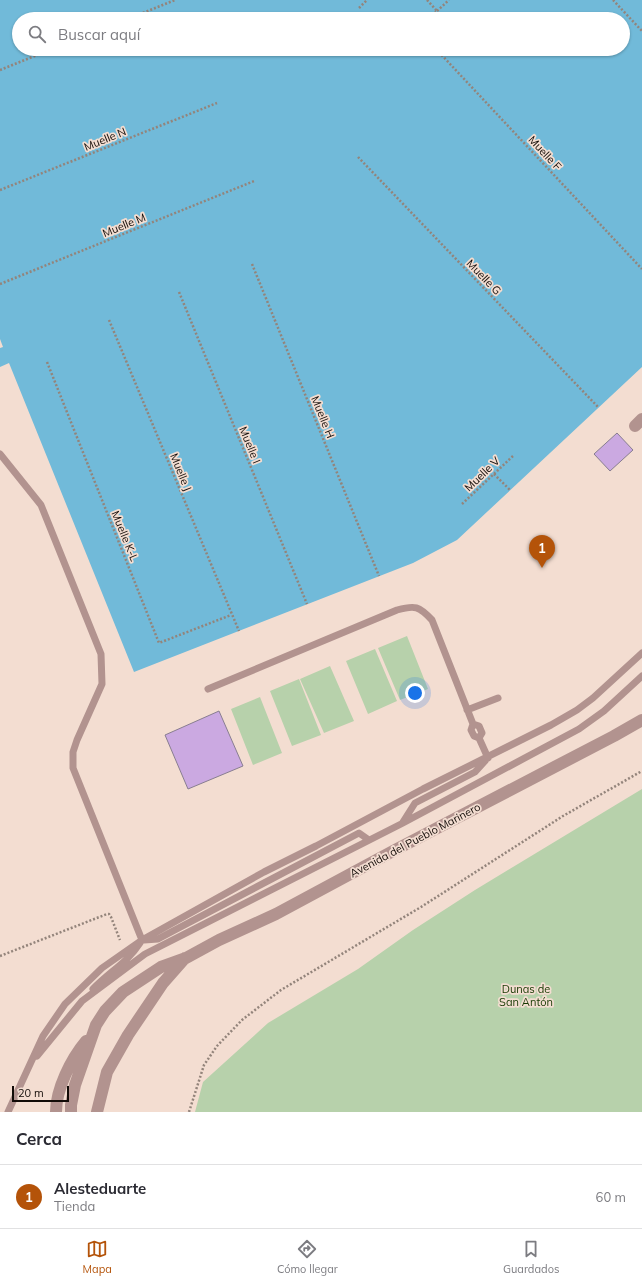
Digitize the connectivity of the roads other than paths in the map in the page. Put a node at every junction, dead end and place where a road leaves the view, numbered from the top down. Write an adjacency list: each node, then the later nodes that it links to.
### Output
1 (0, 454): 13 (lane)
2 (642, 653): 8 (lane)
3 (642, 676): 9 (lane)
4 (208, 689): 6 (lane)
5 (498, 698): 6 (lane)
6 (467, 710): 8 (lane)
7 (642, 720): 14 (street, Avenida del Pueblo Marinero)
8 (488, 758): 9 (lane); 13 (lane)
9 (403, 823): 10 (lane)
10 (369, 840): 11 (lane); 12 (lane)
11 (173, 931): 12 (lane); 13 (lane)
12 (186, 932): 15 (lane)
13 (142, 940): 15 (lane); 17 (lane)
14 (186, 958): 16 (street, Avenida del Pueblo Marinero); 21 (street, Avenida del Pueblo Marinero)
15 (82, 1001): 17 (lane)
16 (92, 1034): 19 (street, Avenida del Pueblo Marinero); 20 (street, Avenida del Pueblo Marinero)
17 (29, 1065): 18 (lane)
18 (8, 1112)
19 (56, 1112)
20 (71, 1112)
21 (97, 1112)

